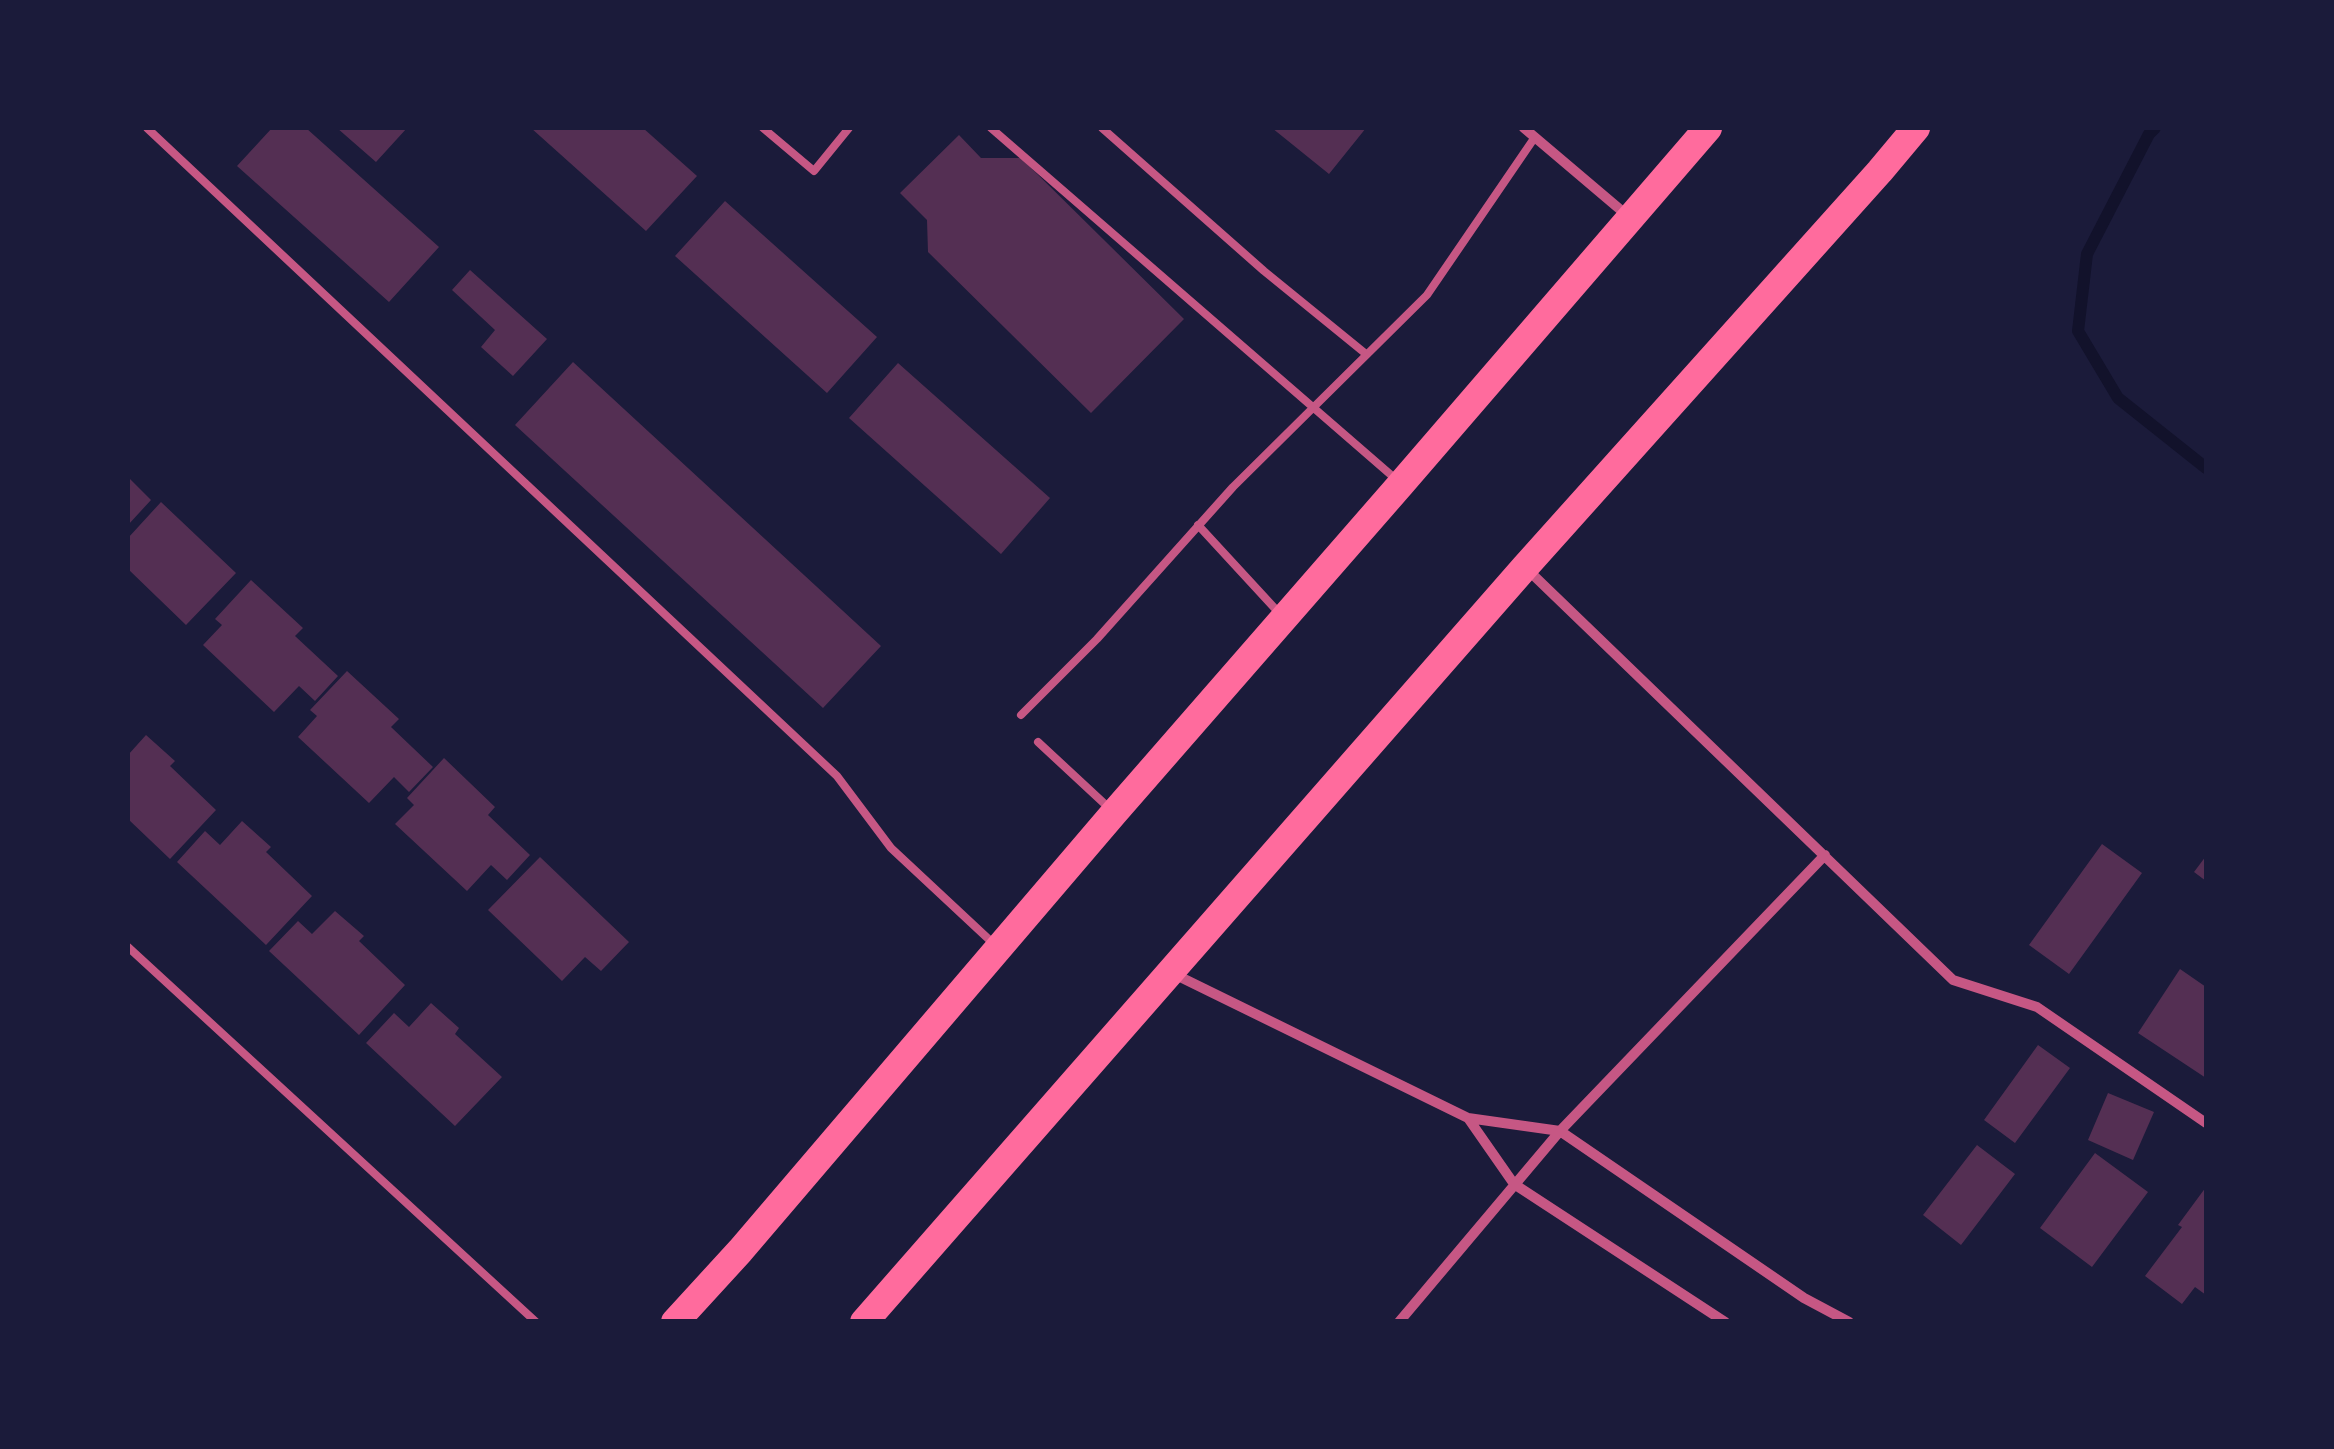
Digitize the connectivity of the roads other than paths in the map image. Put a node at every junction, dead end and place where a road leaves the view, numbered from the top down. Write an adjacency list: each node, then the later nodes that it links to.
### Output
1 (147, 128): 22 (lane)
2 (764, 128): 3 (lane)
3 (849, 128)
4 (991, 128): 12 (lane)
5 (1102, 128): 11 (lane)
6 (1524, 128): 9 (street)
7 (1916, 128): 15 (highway)
8 (1698, 134): 10 (highway)
9 (1535, 138): 10 (street); 11 (lane)
10 (1630, 218): 13 (highway)
11 (1366, 354): 12 (lane)
12 (1312, 407): 13 (lane); 14 (lane)
13 (1401, 484): 16 (highway)
14 (1198, 526): 16 (lane); 17 (lane)
15 (1524, 567): 20 (street); 23 (highway)
16 (1283, 617): 19 (highway)
17 (1021, 715)
18 (1038, 742): 19 (lane)
19 (1114, 813): 22 (highway)
20 (1825, 855): 25 (street); 26 (street)
21 (128, 947): 28 (lane)
22 (999, 948): 29 (highway)
23 (1169, 971): 24 (street); 30 (highway)
24 (1468, 1118): 26 (street); 27 (street)
25 (2206, 1123)
26 (1560, 1131): 27 (street); 33 (street)
27 (1514, 1184): 31 (street); 32 (street)
28 (536, 1322)
29 (675, 1322)
30 (864, 1322)
31 (1399, 1322)
32 (1724, 1322)
33 (1849, 1322)

